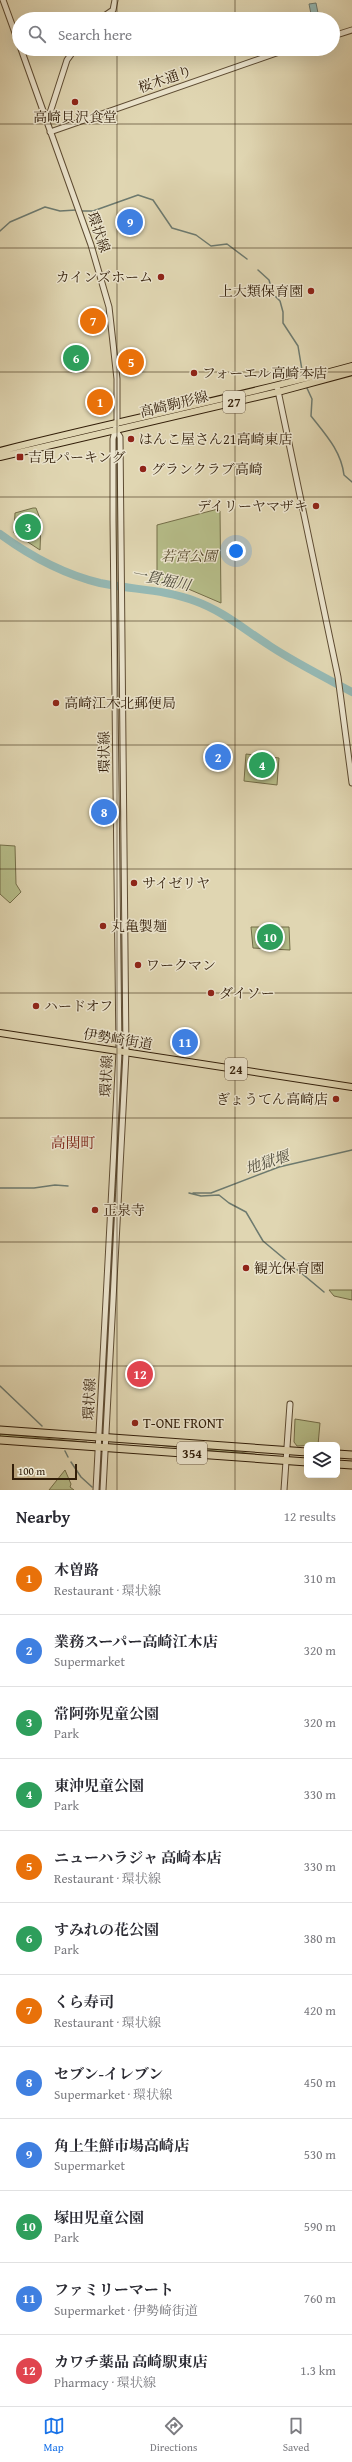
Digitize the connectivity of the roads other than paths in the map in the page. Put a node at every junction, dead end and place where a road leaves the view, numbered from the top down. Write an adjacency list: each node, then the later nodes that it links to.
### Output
1 (3, 0): 4 (street)
2 (115, 0): 3 (street)
3 (110, 12)
4 (12, 25)
5 (352, 30): 6 (street)
6 (340, 34)
7 (23, 56): 10 (street, 環状線)
8 (70, 56): 10 (street)
9 (268, 56): 11 (street, 桜木通り)
10 (47, 122): 11 (street, 環状線)
11 (50, 132): 15 (street, 環状線)
12 (352, 366): 14 (main road, 高崎駒形線 / 27)
13 (352, 372): 14 (main road, 高崎駒形線 / 27)
14 (277, 389): 15 (main road, 高崎駒形線 / 27); 16 (main road, 高崎駒形線 / 27); 20 (street)
15 (117, 422): 16 (street, 環状線); 17 (main road, 高崎駒形線 / 27)
16 (116, 430): 18 (main road, 高崎駒形線 / 27); 19 (street, 環状線)
17 (0, 451)
18 (0, 457)
19 (117, 590): 22 (street, 環状線); 23 (street, 環状線)
20 (352, 783)
21 (0, 1033): 22 (main road, 伊勢崎街道 / 24)
22 (119, 1052): 23 (main road, 伊勢崎街道 / 24); 27 (street, 環状線)
23 (126, 1053): 24 (main road, 伊勢崎街道 / 24); 27 (street, 環状線)
24 (352, 1087)
25 (290, 1404): 30 (street)
26 (0, 1430): 27 (highway, 354)
27 (102, 1437): 29 (street, 環状線); 30 (highway, 354)
28 (0, 1440): 29 (highway, 354)
29 (101, 1447): 34 (highway, 354); 38 (street, 環状線); 39 (street, 環状線)
30 (287, 1451): 31 (highway, 354); 34 (street)
31 (304, 1452)
32 (340, 1454): 33 (highway)
33 (352, 1455)
34 (287, 1461): 35 (highway, 354); 40 (street)
35 (304, 1462)
36 (340, 1464): 37 (highway)
37 (352, 1465)
38 (96, 1490)
39 (103, 1490)
40 (284, 1490)

